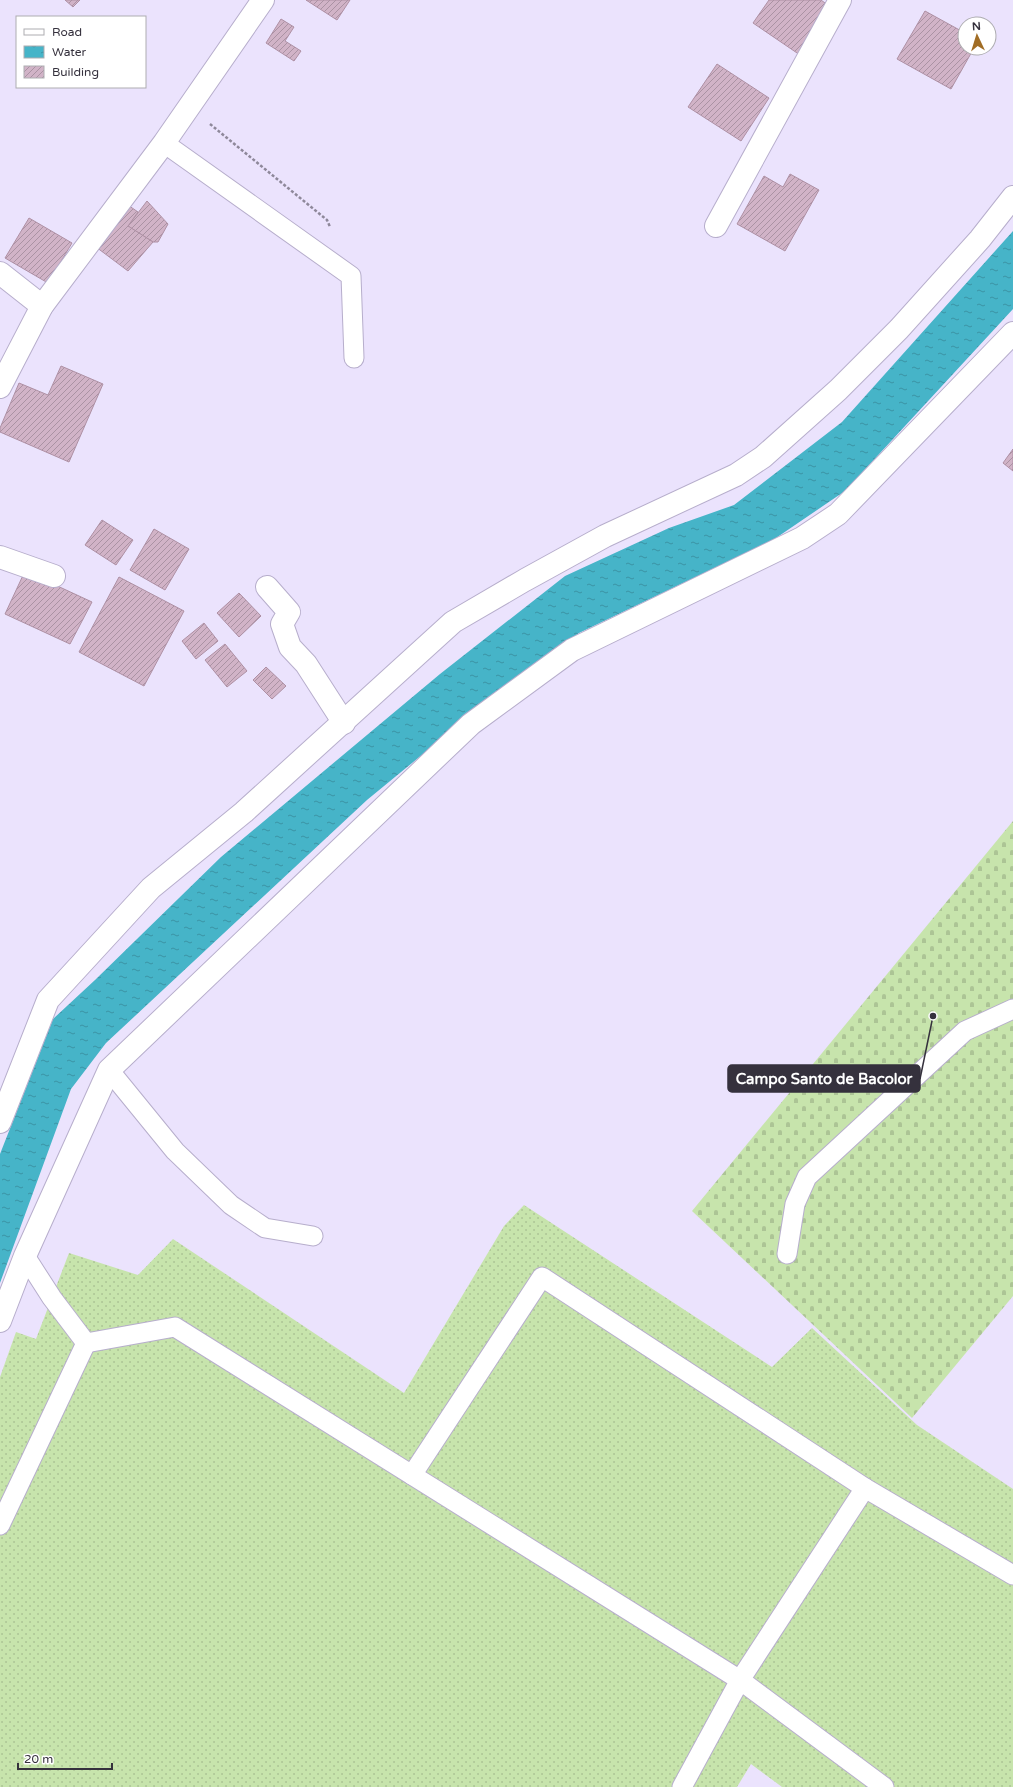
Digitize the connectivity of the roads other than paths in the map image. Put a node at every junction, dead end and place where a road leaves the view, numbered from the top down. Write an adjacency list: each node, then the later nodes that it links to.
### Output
1 (263, 0): 3 (street)
2 (840, 0): 5 (street)
3 (164, 143): 7 (street); 9 (lane)
4 (1013, 197): 14 (street)
5 (716, 226)
6 (0, 273): 7 (street)
7 (42, 306): 10 (street)
8 (1013, 333): 16 (street)
9 (354, 358)
10 (0, 387)
11 (0, 557): 12 (street)
12 (54, 576)
13 (267, 587): 14 (street)
14 (344, 723): 17 (street)
15 (1013, 1009): 19 (lane)
16 (109, 1070): 18 (lane); 20 (street)
17 (0, 1122)
18 (313, 1236)
19 (787, 1254)
20 (25, 1256): 21 (street); 22 (lane)
21 (0, 1321)
22 (86, 1343): 23 (lane); 25 (lane)
23 (412, 1474): 24 (lane); 27 (lane)
24 (865, 1488): 26 (lane); 27 (lane)
25 (0, 1525)
26 (1013, 1575)
27 (740, 1680): 28 (lane); 29 (lane)
28 (682, 1787)
29 (884, 1787)

